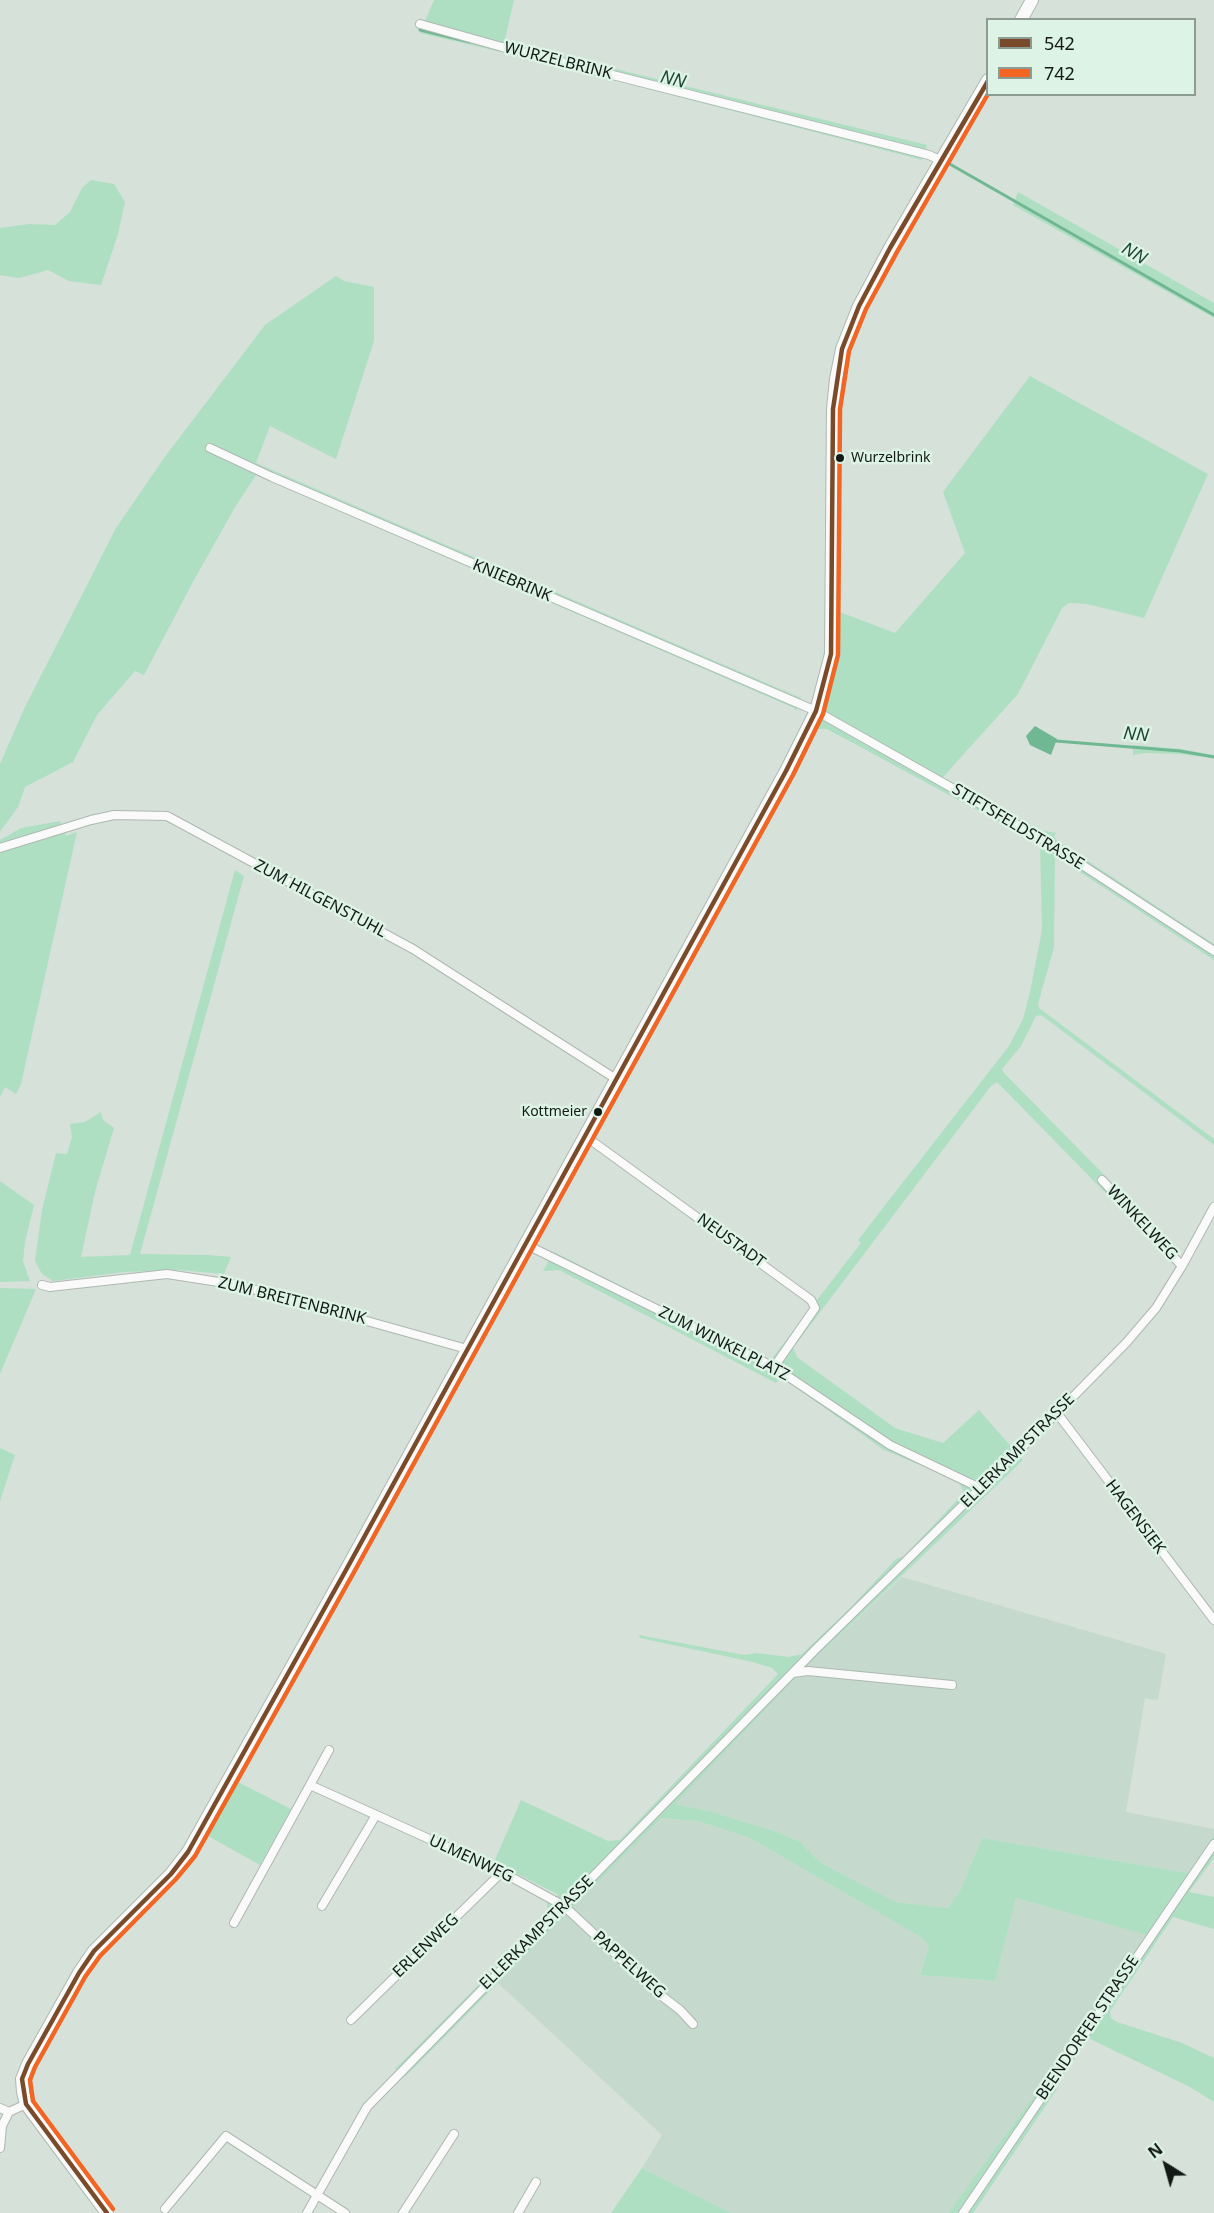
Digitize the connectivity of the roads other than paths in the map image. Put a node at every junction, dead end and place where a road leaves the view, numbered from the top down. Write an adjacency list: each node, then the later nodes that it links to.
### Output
1 (1032, 0): 2 (main road)
2 (1022, 18)
3 (420, 24): 5 (street, WURZELBRINK)
4 (986, 82): 5 (main road)
5 (940, 160): 7 (main road)
6 (210, 448): 7 (street, KNIEBRINK)
7 (816, 711): 9 (street, STIFTSFELDSTRASSE); 10 (main road)
8 (0, 848): 10 (street, ZUM HILGENSTUHL)
9 (1214, 951)
10 (616, 1078): 11 (main road)
11 (585, 1136): 14 (main road); 18 (street, NEUSTADT)
12 (1102, 1180): 15 (street, WINKELWEG)
13 (1214, 1207): 15 (street, ELLERKAMPSTRASSE)
14 (525, 1244): 17 (main road); 18 (street, ZUM WINKELPLATZ)
15 (1182, 1266): 19 (street, ELLERKAMPSTRASSE)
16 (42, 1285): 17 (street, ZUM BREITENBRINK)
17 (467, 1348): 34 (main road)
18 (774, 1367): 20 (street, ZUM WINKELPLATZ)
19 (1057, 1413): 20 (street, ELLERKAMPSTRASSE); 21 (street, HAGENSIEK)
20 (980, 1488): 22 (street, ELLERKAMPSTRASSE)
21 (1214, 1620)
22 (793, 1673): 23 (street); 30 (street, ELLERKAMPSTRASSE)
23 (952, 1685)
24 (329, 1749): 25 (street)
25 (310, 1785): 26 (street, ULMENWEG); 31 (street)
26 (376, 1815): 28 (street, ULMENWEG); 29 (street)
27 (1214, 1844): 46 (street, BEENDORFER STRASSE)
28 (502, 1872): 30 (street, ULMENWEG); 32 (street, ERLENWEG)
29 (322, 1906)
30 (564, 1906): 33 (street, PAPPELWEG); 39 (street, ELLERKAMPSTRASSE)
31 (234, 1923)
32 (351, 2020)
33 (693, 2024)
34 (26, 2104): 35 (street); 41 (main road)
35 (4, 2110): 37 (street)
36 (454, 2134): 44 (street)
37 (0, 2148)
38 (536, 2182): 45 (street)
39 (317, 2194): 40 (street); 42 (street, ELLERKAMPSTRASSE); 43 (street)
40 (165, 2209)
41 (107, 2213)
42 (307, 2213)
43 (345, 2213)
44 (403, 2213)
45 (518, 2213)
46 (963, 2213)

